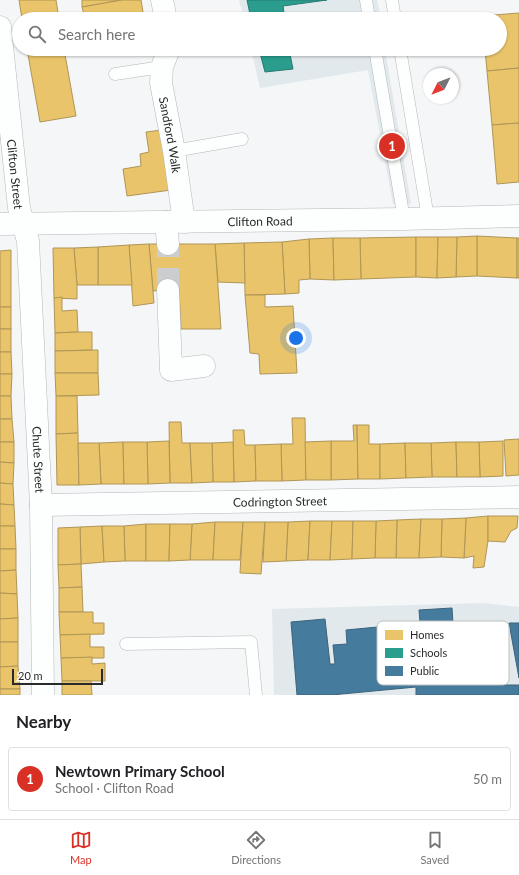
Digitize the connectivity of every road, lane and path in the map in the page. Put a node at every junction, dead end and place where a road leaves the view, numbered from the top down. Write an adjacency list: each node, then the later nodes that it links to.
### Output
1 (366, 0): 3 (lane)
2 (392, 0): 4 (lane)
3 (368, 12)
4 (395, 12)
5 (0, 27): 17 (street, Clifton Street)
6 (375, 56): 14 (lane)
7 (401, 56): 13 (lane)
8 (165, 58): 9 (lane); 11 (street, Sandford Walk)
9 (115, 74)
10 (242, 139): 11 (lane)
11 (174, 151): 15 (street, Sandford Walk)
12 (519, 216): 13 (street, Clifton Road)
13 (428, 218): 14 (street, Clifton Road)
14 (404, 219): 15 (street, Clifton Road)
15 (175, 222): 17 (street, Clifton Road); 18 (street, Sandford Walk)
16 (0, 224): 17 (street, Clifton Road)
17 (24, 225): 22 (street, Chute Street)
18 (168, 244)
19 (168, 290): 20 (street)
20 (204, 366)
21 (519, 498): 22 (street, Codrington Street)
22 (41, 505): 24 (street, Chute Street)
23 (126, 644): 25 (lane)
24 (43, 695)
25 (256, 695)

